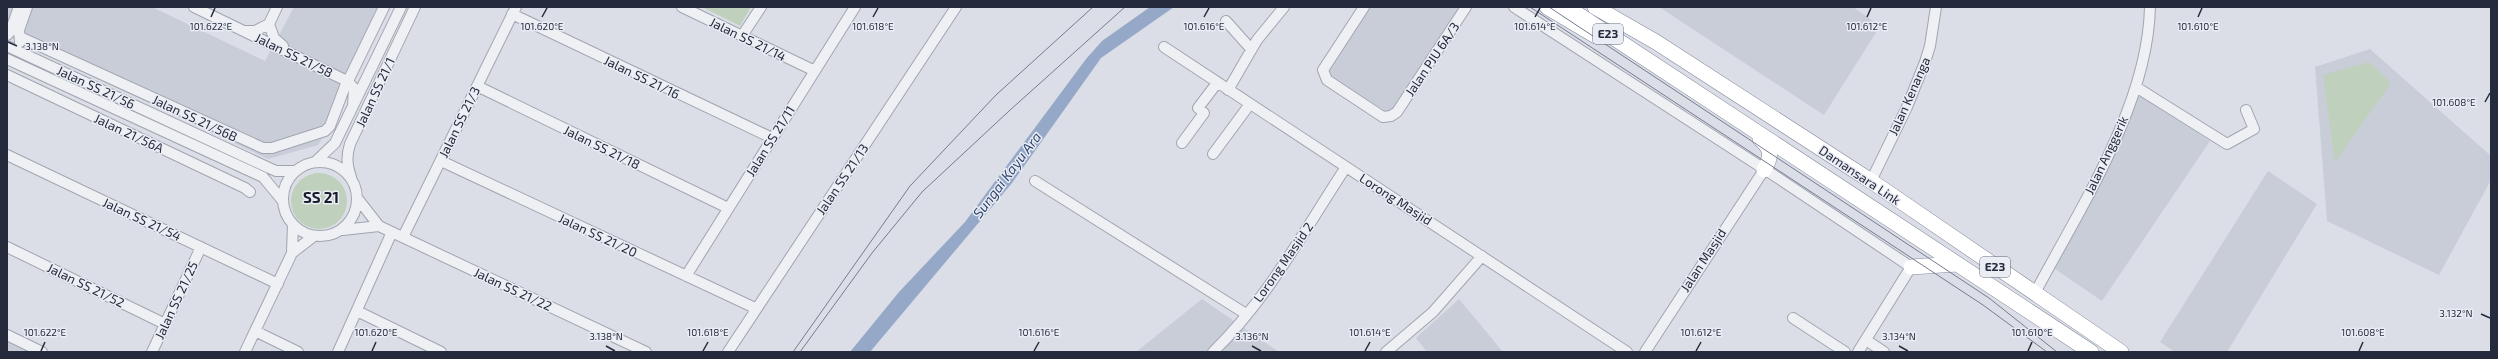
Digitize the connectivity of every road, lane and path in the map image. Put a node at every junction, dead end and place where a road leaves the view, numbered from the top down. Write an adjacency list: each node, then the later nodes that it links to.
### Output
1 (18, 7): 26 (street)
2 (27, 7): 28 (street)
3 (194, 7): 25 (street, Jalan SS 21/58)
4 (278, 7): 24 (street)
5 (384, 7): 39 (street, Jalan SS 21/56B)
6 (401, 7): 36 (street, Jalan SS 21/1)
7 (415, 7): 57 (street, Jalan SS 21/1)
8 (682, 7): 27 (street, Jalan SS 21/14)
9 (760, 7): 27 (street)
10 (855, 7): 37 (street, Jalan SS 21/11)
11 (956, 7): 79 (street, Jalan SS 21/13)
12 (1284, 7): 32 (street)
13 (1364, 7): 14 (street, Jalan PJU 6A/3)
14 (1466, 7)
15 (1514, 7): 55 (street)
16 (1547, 7): 34 (highway)
17 (1595, 7): 29 (highway, Damansara Link / E23)
18 (1606, 7): 29 (highway)
19 (1936, 7): 59 (street, Jalan Kenanga)
20 (2150, 7): 42 (street, Jalan Anggerik)
21 (514, 10): 41 (street, Jalan SS 21/3); 48 (street, Jalan SS 21/16)
22 (1571, 10): 34 (highway, Damansara Link / E23)
23 (1226, 21): 32 (street)
24 (269, 24): 25 (street); 39 (street, Jalan SS 21/58)
25 (244, 31): 39 (street, Jalan SS 21/58)
26 (7, 35)
27 (742, 36): 37 (street, Jalan SS 21/14)
28 (20, 37): 33 (street); 39 (street, Jalan SS 21/56B)
29 (1656, 42): 59 (highway, Damansara Link / E23)
30 (7, 46): 33 (street, Jalan SS 21/56)
31 (1164, 47): 40 (street, Lorong Masjid)
32 (1251, 49): 43 (street)
33 (24, 54): 56 (street, Jalan SS 21/56)
34 (1640, 56): 47 (highway, Damansara Link / E23)
35 (7, 59): 62 (street, Jalan SS 21/56)
36 (375, 60): 39 (street, Jalan SS 21/58); 45 (street, Jalan SS 21/1)
37 (814, 71): 48 (street, Jalan SS 21/11)
38 (7, 75): 60 (street, Jalan 21/56A)
39 (348, 80): 45 (street, Jalan SS 21/58)
40 (1217, 83): 43 (street, Lorong Masjid); 49 (street)
41 (477, 86): 52 (street, Jalan SS 21/3); 63 (street, Jalan SS 21/18)
42 (2136, 87): 46 (street); 78 (street, Jalan Anggerik)
43 (1228, 90): 44 (street, Lorong Masjid)
44 (1250, 104): 50 (street); 54 (street, Lorong Masjid)
45 (354, 106): 53 (street, Jalan SS 21/1)
46 (2246, 110)
47 (1740, 122): 55 (highway); 74 (highway, Damansara Link / E23)
48 (772, 138): 63 (street, Jalan SS 21/11)
49 (1182, 143)
50 (1213, 154)
51 (7, 155): 71 (street, Jalan SS 21/54)
52 (441, 161): 69 (street, Jalan SS 21/3); 76 (street, Jalan SS 21/20)
53 (315, 162): 56 (street); 57 (street)
54 (1346, 167): 73 (street, Lorong Masjid); 81 (street, Lorong Masjid 2)
55 (1764, 170): 75 (street); 98 (street, Jalan Masjid)
56 (296, 171): 62 (street)
57 (352, 179): 61 (street)
58 (1035, 181): 81 (street)
59 (1870, 181): 78 (highway, Damansara Link / E23)
60 (250, 192)
61 (358, 199): 65 (street, Jalan SS 21/22); 66 (street)
62 (282, 200): 64 (street)
63 (728, 208): 76 (street, Jalan SS 21/11)
64 (293, 225): 68 (street); 72 (street)
65 (379, 226): 66 (street); 67 (street, Jalan SS 21/22)
66 (342, 230): 68 (street)
67 (392, 232): 69 (street, Jalan SS 21/22); 80 (street)
68 (314, 236): 72 (street)
69 (403, 238): 93 (street, Jalan SS 21/22)
70 (7, 247): 83 (street, Jalan SS 21/52)
71 (201, 247): 77 (street, Jalan SS 21/54); 83 (street, Jalan SS 21/25)
72 (292, 253): 77 (street)
73 (1482, 256): 96 (street); 97 (street, Lorong Masjid)
74 (1957, 264): 75 (highway); 102 (highway, Damansara Link / E23)
75 (1911, 268): 86 (street)
76 (686, 276): 79 (street, Jalan SS 21/20)
77 (278, 284): 84 (street)
78 (2035, 293): 103 (highway, Damansara Link / E23)
79 (755, 308): 94 (street, Jalan SS 21/13)
80 (357, 311): 91 (street); 92 (street)
81 (1246, 314): 95 (street, Lorong Masjid 2)
82 (1792, 318): 99 (street)
83 (165, 324): 88 (street, Jalan SS 21/25)
84 (255, 331): 89 (street); 90 (street)
85 (7, 335): 87 (street)
86 (1866, 340): 100 (street); 101 (street)
87 (42, 352)
88 (152, 352)
89 (245, 352)
90 (298, 352)
91 (338, 352)
92 (441, 352)
93 (646, 352)
94 (728, 352)
95 (1213, 352)
96 (1386, 352)
97 (1627, 352)
98 (1645, 352)
99 (1845, 352)
100 (1858, 352)
101 (1884, 352)
102 (2091, 352)
103 (2120, 352)

